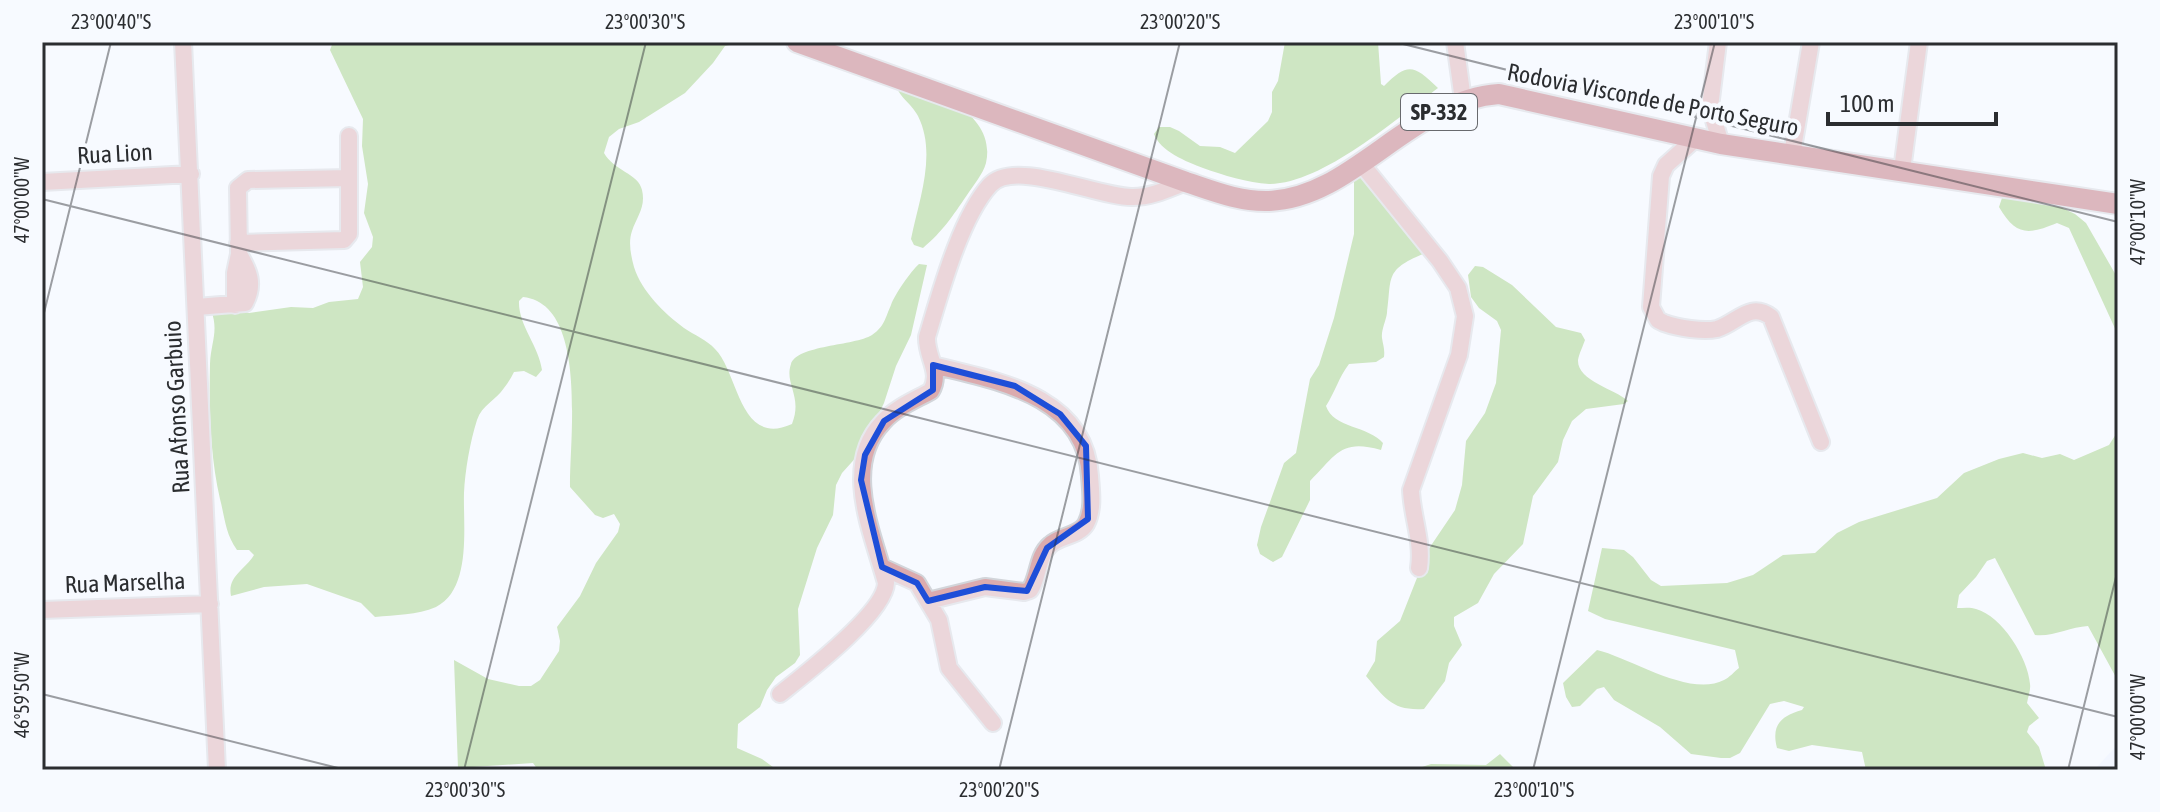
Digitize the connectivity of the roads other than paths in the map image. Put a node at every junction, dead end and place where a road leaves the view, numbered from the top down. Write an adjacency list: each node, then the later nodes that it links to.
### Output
1 (183, 42): 14 (street, Rua Afonso Garbuio)
2 (797, 42): 17 (main road, Rodovia Visconde de Porto Seguro / SP-332)
3 (1455, 42): 7 (street)
4 (1718, 42): 10 (street)
5 (1811, 42): 11 (street)
6 (1919, 42): 13 (street)
7 (1463, 100): 9 (main road, Rodovia Visconde de Porto Seguro / SP-332); 12 (main road, Rodovia Visconde de Porto Seguro / SP-332)
8 (349, 136): 15 (street)
9 (1695, 139): 10 (main road, Rodovia Visconde de Porto Seguro / SP-332); 22 (street)
10 (1721, 144): 11 (main road, Rodovia Visconde de Porto Seguro / SP-332)
11 (1792, 154): 13 (main road, Rodovia Visconde de Porto Seguro / SP-332)
12 (1360, 162): 17 (main road, Rodovia Visconde de Porto Seguro / SP-332); 24 (street)
13 (1902, 170): 18 (main road, Rodovia Visconde de Porto Seguro / SP-332)
14 (191, 174): 16 (street, Rua Lion); 20 (street, Rua Afonso Garbuio)
15 (349, 178): 19 (street); 19 (street)
16 (42, 182)
17 (1186, 182): 21 (street)
18 (2118, 204)
19 (239, 248): 20 (street)
20 (197, 307): 26 (street, Rua Afonso Garbuio)
21 (933, 365): 23 (street); 25 (street)
22 (1821, 442)
23 (882, 567): 25 (street); 28 (street)
24 (1419, 568)
25 (928, 601): 29 (street)
26 (210, 604): 27 (street, Rua Marselha); 30 (street, Rua Afonso Garbuio)
27 (42, 610)
28 (780, 694)
29 (993, 723)
30 (217, 770)

